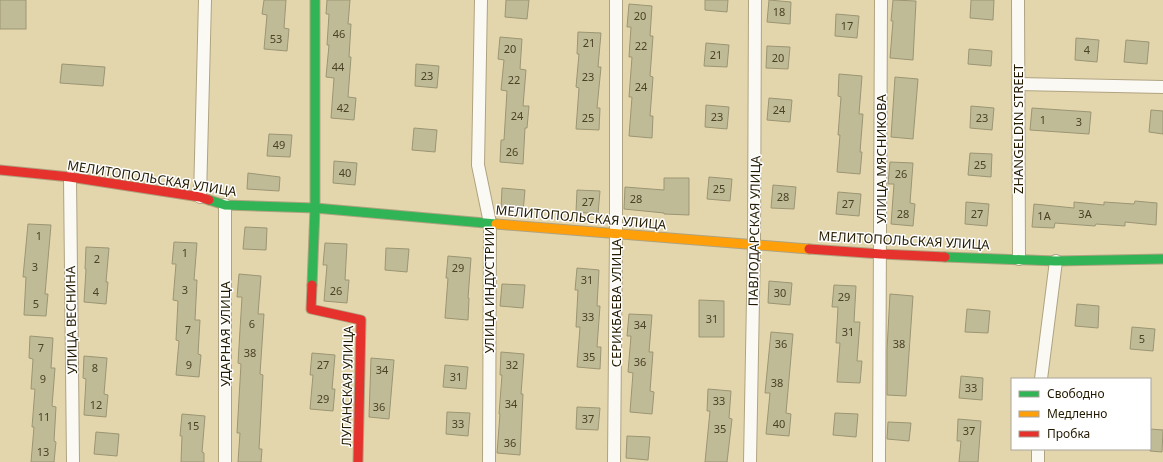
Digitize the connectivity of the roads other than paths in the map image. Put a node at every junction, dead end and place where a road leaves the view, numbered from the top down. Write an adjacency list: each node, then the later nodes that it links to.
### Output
1 (205, 0): 12 (street)
2 (315, 0): 14 (street)
3 (481, 0): 15 (street, УЛИЦА ИНДУСТРИИ)
4 (616, 0): 16 (street, СЕРИКБАЕВА УЛИЦА)
5 (755, 0): 17 (street, ПАВЛОДАРСКАЯ УЛИЦА)
6 (881, 0): 18 (street, УЛИЦА МЯСНИКОВА)
7 (1018, 0): 8 (street, ZHANGELDIN STREET)
8 (1018, 84): 9 (street); 19 (street, ZHANGELDIN STREET)
9 (1163, 87)
10 (0, 170): 11 (street, МЕЛИТОПОЛЬСКАЯ УЛИЦА)
11 (70, 177): 12 (street, МЕЛИТОПОЛЬСКАЯ УЛИЦА); 24 (street, УЛИЦА ВЕСНИНА)
12 (200, 197): 13 (street, МЕЛИТОПОЛЬСКАЯ УЛИЦА)
13 (225, 205): 14 (street, МЕЛИТОПОЛЬСКАЯ УЛИЦА); 25 (street, УДАРНАЯ УЛИЦА)
14 (315, 208): 15 (street, МЕЛИТОПОЛЬСКАЯ УЛИЦА); 26 (street, ЛУГАНСКАЯ УЛИЦА)
15 (490, 223): 16 (street, МЕЛИТОПОЛЬСКАЯ УЛИЦА); 27 (street, УЛИЦА ИНДУСТРИИ)
16 (616, 234): 17 (street, МЕЛИТОПОЛЬСКАЯ УЛИЦА); 28 (street, СЕРИКБАЕВА УЛИЦА)
17 (754, 244): 18 (street, МЕЛИТОПОЛЬСКАЯ УЛИЦА); 29 (street, ПАВЛОДАРСКАЯ УЛИЦА)
18 (881, 254): 19 (street, МЕЛИТОПОЛЬСКАЯ УЛИЦА); 30 (street, УЛИЦА МЯСНИКОВА)
19 (1019, 259): 21 (street, МЕЛИТОПОЛЬСКАЯ УЛИЦА)
20 (1163, 259): 21 (street, МЕЛИТОПОЛЬСКАЯ УЛИЦА)
21 (1056, 261): 22 (street)
22 (1041, 378)
23 (1038, 450): 31 (street)
24 (73, 462)
25 (225, 462)
26 (358, 462)
27 (489, 462)
28 (614, 462)
29 (750, 462)
30 (879, 462)
31 (1038, 462)

